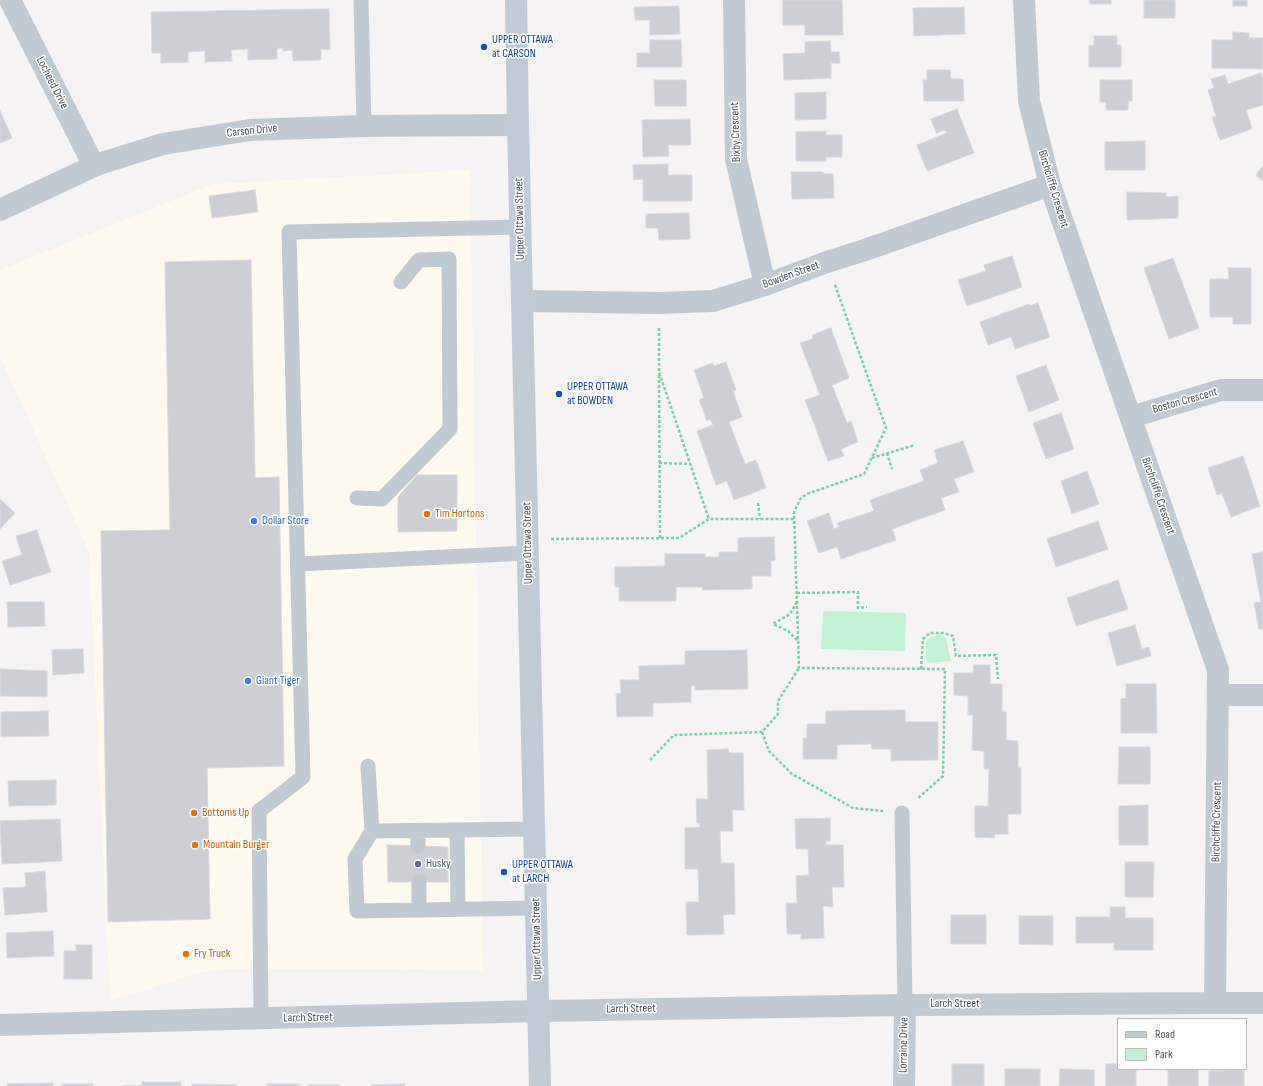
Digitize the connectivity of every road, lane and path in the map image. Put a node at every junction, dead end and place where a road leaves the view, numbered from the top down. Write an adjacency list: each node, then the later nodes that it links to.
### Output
1 (10, 0): 8 (street, Locheed Drive)
2 (361, 0): 7 (lane)
3 (516, 0): 6 (main road, Upper Ottawa Street)
4 (734, 0): 14 (street, Bixby Crescent)
5 (1024, 0): 9 (street, Birchcliffe Crescent)
6 (518, 125): 7 (street, Carson Drive); 11 (main road, Upper Ottawa Street)
7 (364, 126): 8 (street, Carson Drive)
8 (94, 166): 10 (street, Carson Drive)
9 (1050, 185): 12 (street, Bowden Street); 19 (street, Birchcliffe Crescent)
10 (0, 210)
11 (520, 227): 15 (main road, Upper Ottawa Street); 33 (lane)
12 (827, 262): 14 (street, Bowden Street); 22 (path)
13 (401, 282): 26 (lane)
14 (765, 285): 16 (street, Bowden Street)
15 (522, 301): 16 (street, Bowden Street); 32 (main road, Upper Ottawa Street)
16 (659, 303): 17 (path)
17 (659, 372): 23 (path); 24 (path)
18 (1263, 390): 19 (street, Boston Crescent)
19 (1131, 416): 41 (street, Birchcliffe Crescent)
20 (915, 445): 21 (path)
21 (887, 453): 22 (path); 25 (path)
22 (871, 458): 30 (path)
23 (660, 464): 24 (path); 31 (path)
24 (691, 464): 28 (path)
25 (892, 469)
26 (356, 498)
27 (758, 503): 29 (path)
28 (708, 519): 29 (path); 31 (path)
29 (760, 519): 30 (path)
30 (794, 519): 34 (path)
31 (660, 538): 32 (path)
32 (528, 546): 33 (lane); 47 (main road, Upper Ottawa Street)
33 (298, 564): 60 (lane)
34 (797, 593): 35 (path); 36 (path)
35 (797, 602): 37 (path); 37 (path)
36 (867, 607)
37 (798, 641): 38 (path)
38 (799, 668): 39 (path); 43 (path)
39 (920, 669): 40 (path); 46 (path)
40 (998, 679)
41 (1218, 695): 42 (street); 56 (street, Birchcliffe Crescent)
42 (1263, 695)
43 (762, 732): 44 (path); 46 (path)
44 (650, 760)
45 (368, 766): 49 (lane)
46 (902, 813): 58 (lane)
47 (534, 829): 48 (lane); 53 (main road, Upper Ottawa Street)
48 (456, 830): 50 (lane); 54 (lane)
49 (372, 831): 50 (lane); 55 (lane)
50 (418, 831): 51 (lane)
51 (418, 846)
52 (419, 882): 55 (lane)
53 (536, 908): 54 (lane); 59 (main road, Upper Ottawa Street)
54 (458, 909): 55 (lane)
55 (419, 910)
56 (1215, 1003): 57 (street, Larch Street); 58 (street, Larch Street)
57 (1263, 1004)
58 (905, 1005): 59 (street, Larch Street); 63 (street, Lorraine Drive)
59 (539, 1011): 60 (street, Larch Street); 62 (main road, Upper Ottawa Street)
60 (261, 1019): 61 (street, Larch Street)
61 (0, 1025)
62 (540, 1086)
63 (904, 1086)

